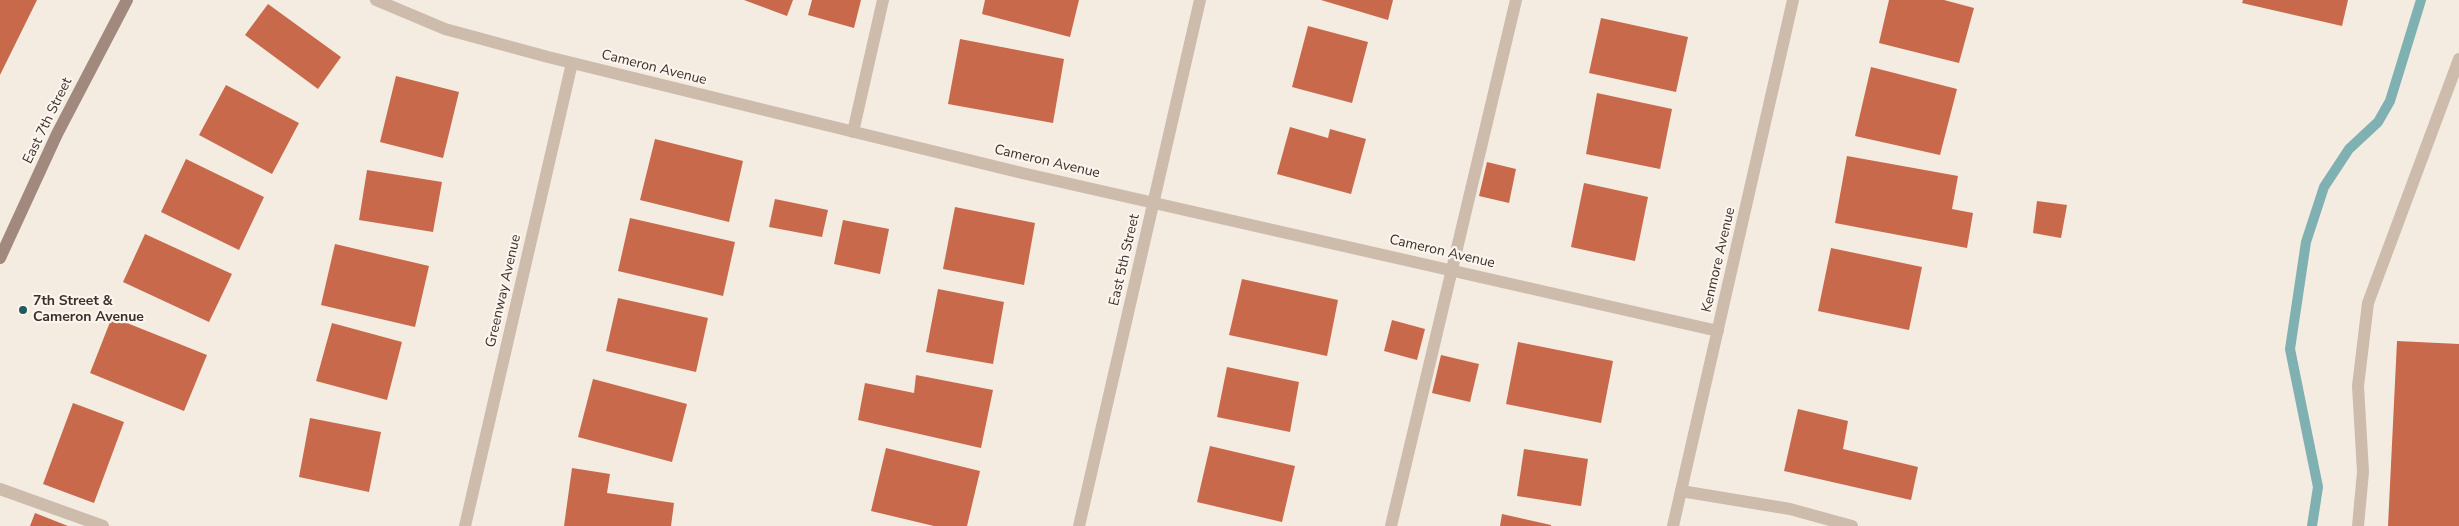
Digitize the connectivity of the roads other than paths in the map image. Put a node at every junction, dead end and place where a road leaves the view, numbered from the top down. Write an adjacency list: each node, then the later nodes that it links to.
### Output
1 (127, 0): 11 (main road, East 7th Street)
2 (376, 0): 8 (street, Cameron Avenue)
3 (883, 0): 9 (street)
4 (1200, 0): 10 (street, East 5th Street)
5 (1516, 0): 12 (street)
6 (1793, 0): 13 (street, Kenmore Avenue)
7 (2459, 59): 22 (street)
8 (572, 63): 9 (street, Cameron Avenue); 17 (street, Greenway Avenue)
9 (853, 132): 10 (street, Cameron Avenue)
10 (1153, 201): 12 (street, Cameron Avenue); 18 (street, East 5th Street)
11 (0, 258)
12 (1451, 270): 13 (street, Cameron Avenue); 19 (street)
13 (1718, 331): 15 (street, Kenmore Avenue)
14 (0, 489): 16 (street)
15 (1681, 491): 20 (street, Kenmore Avenue); 21 (street)
16 (103, 526)
17 (465, 526)
18 (1079, 526)
19 (1391, 526)
20 (1673, 526)
21 (1852, 526)
22 (2358, 526)

